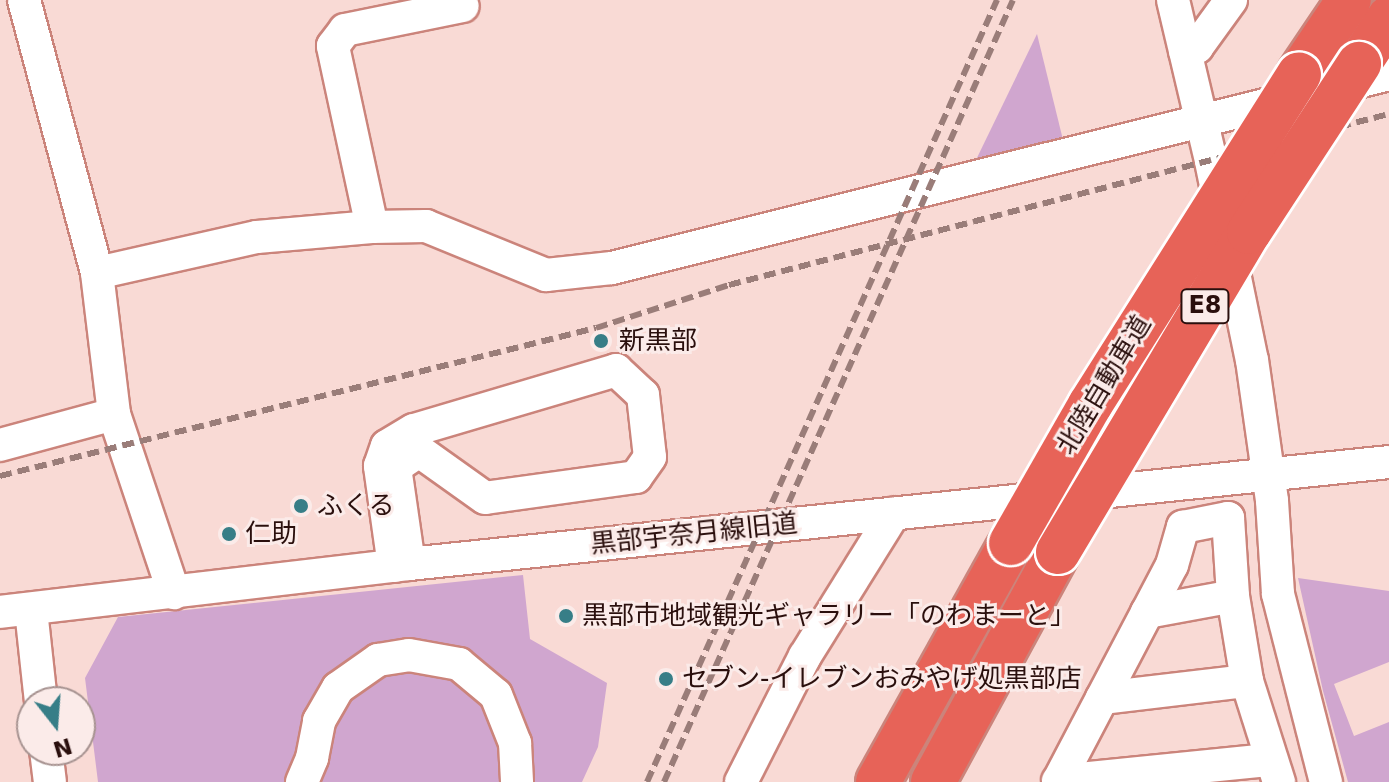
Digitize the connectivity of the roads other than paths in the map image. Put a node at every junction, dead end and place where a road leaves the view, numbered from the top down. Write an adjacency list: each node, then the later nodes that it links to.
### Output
1 (24, 0): 11 (street)
2 (1173, 0): 7 (street)
3 (1231, 0): 7 (street)
4 (1349, 0): 30 (highway, 北陸自動車道 / E8, bridge)
5 (463, 6): 10 (street)
6 (1389, 18): 8 (highway, 北陸自動車道 / E8)
7 (1185, 51): 9 (street)
8 (1374, 69): 9 (street); 31 (highway, 北陸自動車道 / E8, bridge)
9 (1200, 120): 10 (street); 15 (street)
10 (372, 227): 11 (street)
11 (97, 273): 12 (street)
12 (114, 414): 13 (street); 18 (street)
13 (0, 445)
14 (1389, 462): 15 (street, 黒部宇奈月線旧道)
15 (1268, 476): 16 (street, 黒部宇奈月線旧道); 32 (street)
16 (894, 513): 17 (street, 黒部宇奈月線旧道); 29 (street)
17 (401, 565): 17 (street); 18 (street, 黒部宇奈月線旧道)
18 (174, 593): 20 (street, 黒部宇奈月線旧道)
19 (1233, 596): 21 (street); 21 (street); 22 (street)
20 (15, 611): 23 (street)
21 (1147, 612): 24 (street)
22 (1247, 681): 24 (street); 25 (street)
23 (36, 686)
24 (1102, 698): 26 (street)
25 (1275, 771): 26 (street)
26 (1058, 781)
27 (302, 782): 28 (street)
28 (517, 782)
29 (741, 782)
30 (878, 782)
31 (933, 782)
32 (1326, 782)

